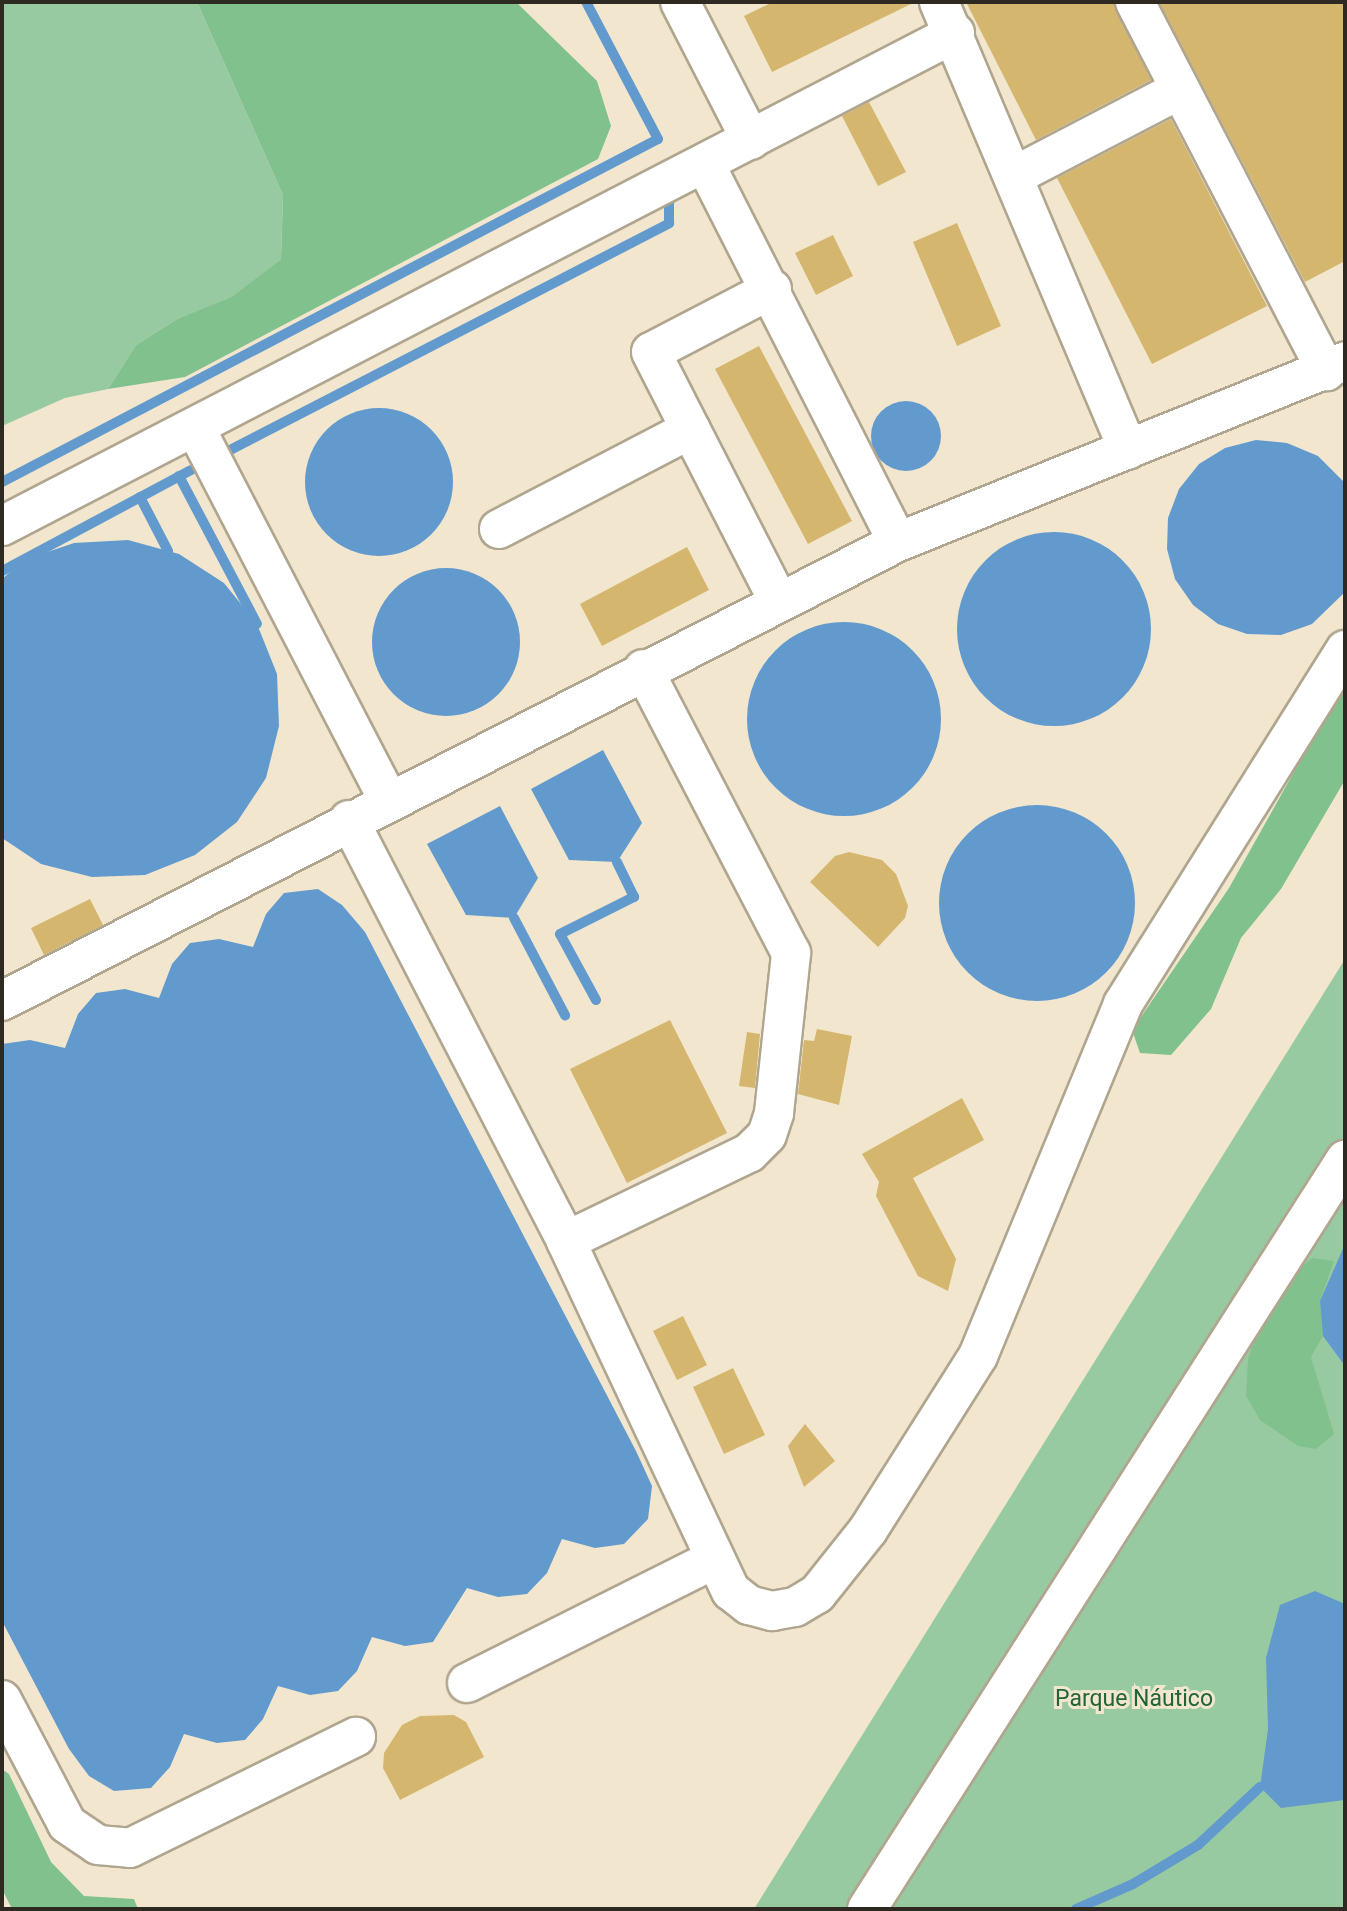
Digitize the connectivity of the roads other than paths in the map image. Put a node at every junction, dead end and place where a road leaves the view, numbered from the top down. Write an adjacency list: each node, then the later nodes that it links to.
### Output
1 (680, 2): 5 (lane)
2 (1135, 2): 4 (lane)
3 (947, 18): 5 (lane); 7 (lane)
4 (1179, 90): 7 (lane); 9 (lane)
5 (751, 140): 6 (lane)
6 (705, 164): 8 (lane); 10 (lane)
7 (1014, 176): 12 (lane)
8 (772, 289): 11 (lane); 15 (lane)
9 (1335, 366): 12 (lane)
10 (195, 427): 13 (lane); 19 (lane)
11 (691, 429): 14 (lane); 16 (lane)
12 (1128, 450): 15 (lane)
13 (2, 526)
14 (499, 529)
15 (898, 542): 16 (lane)
16 (778, 600): 18 (lane)
17 (1345, 650): 24 (lane)
18 (643, 669): 19 (lane); 23 (lane)
19 (388, 800): 20 (lane)
20 (349, 820): 21 (lane); 23 (lane)
21 (2, 1001)
22 (1345, 1160): 28 (lane)
23 (566, 1241): 24 (lane)
24 (715, 1559): 25 (lane)
25 (467, 1683)
26 (2, 1700): 27 (lane)
27 (356, 1738)
28 (867, 1909)

